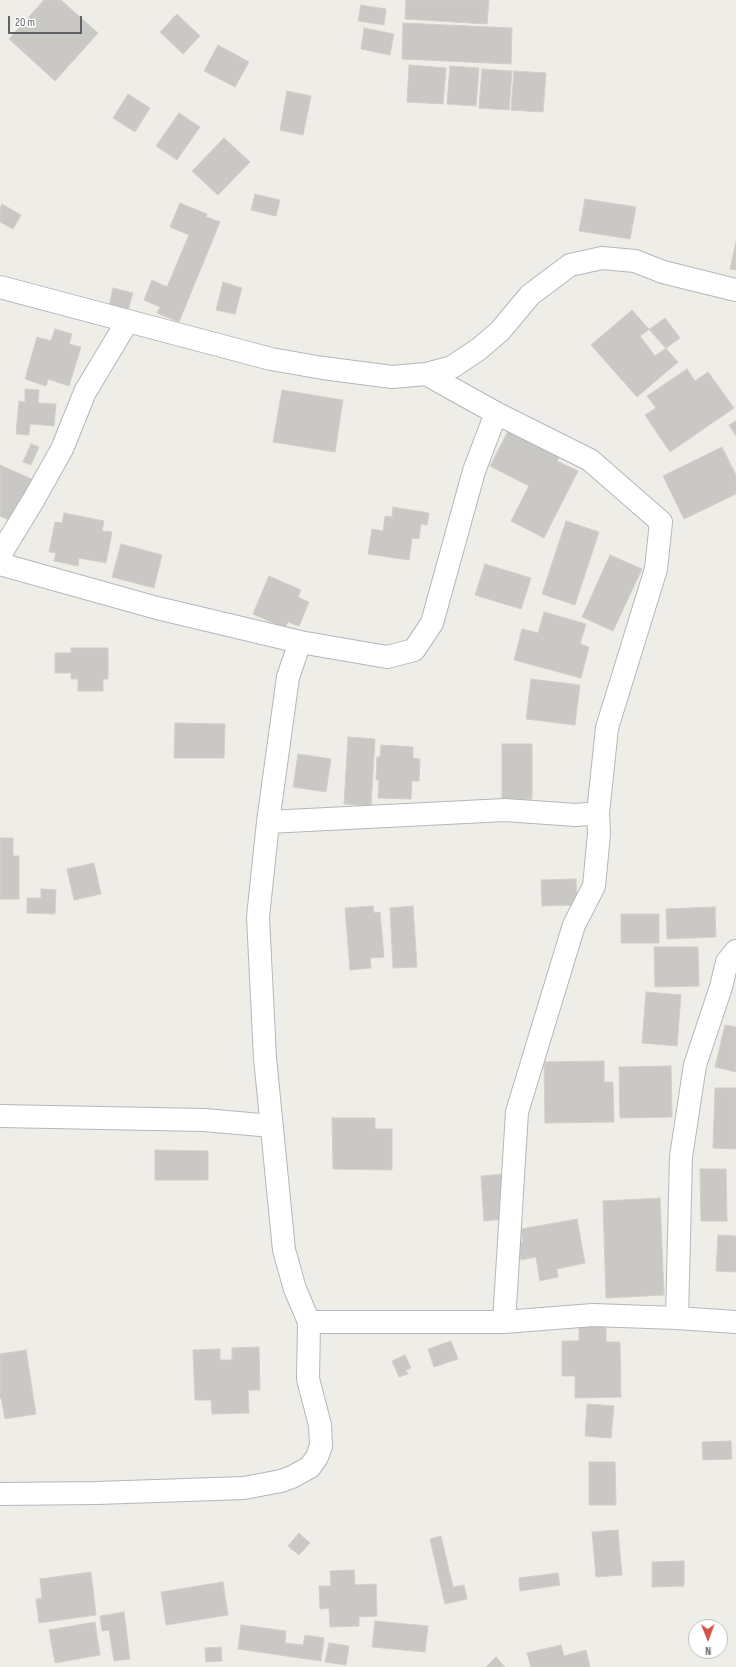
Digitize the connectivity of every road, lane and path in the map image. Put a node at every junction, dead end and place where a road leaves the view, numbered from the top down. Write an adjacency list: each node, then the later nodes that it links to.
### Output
1 (0, 287): 3 (street)
2 (736, 290): 4 (street)
3 (126, 322): 4 (street); 6 (street)
4 (426, 374): 5 (street)
5 (496, 413): 8 (street); 9 (street)
6 (0, 555)
7 (0, 564): 8 (street)
8 (300, 642): 10 (street)
9 (598, 813): 10 (street); 16 (street)
10 (268, 822): 13 (street)
11 (736, 951): 14 (street)
12 (0, 1116): 13 (street)
13 (272, 1126): 15 (street)
14 (677, 1318): 16 (street); 17 (street)
15 (309, 1322): 16 (street); 18 (street)
16 (504, 1322)
17 (736, 1322)
18 (0, 1494)

